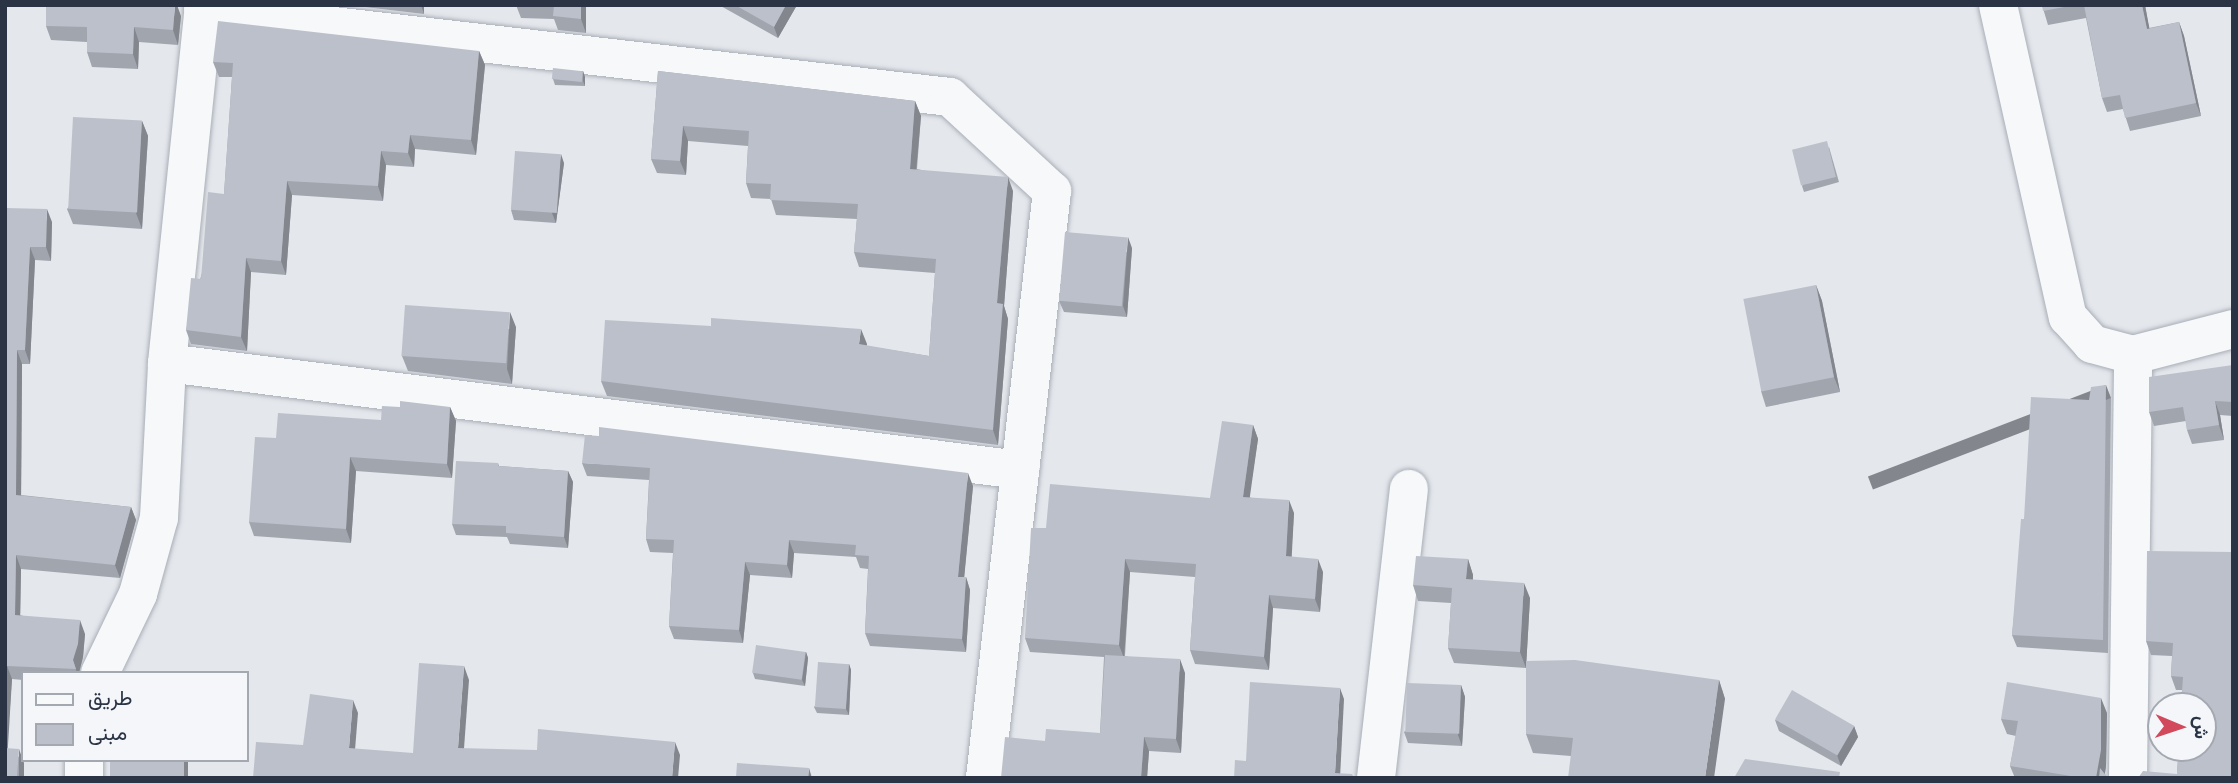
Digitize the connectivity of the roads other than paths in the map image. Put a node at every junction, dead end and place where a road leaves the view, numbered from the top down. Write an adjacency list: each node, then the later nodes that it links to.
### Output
1 (1998, 5): 4 (street)
2 (203, 8): 5 (street); 6 (street)
3 (2233, 329): 4 (street)
4 (2133, 355): 11 (street)
5 (167, 363): 6 (street); 8 (street)
6 (1020, 470): 9 (street)
7 (1409, 489): 10 (street)
8 (101, 671)
9 (985, 778)
10 (1376, 778)
11 (2128, 778)

